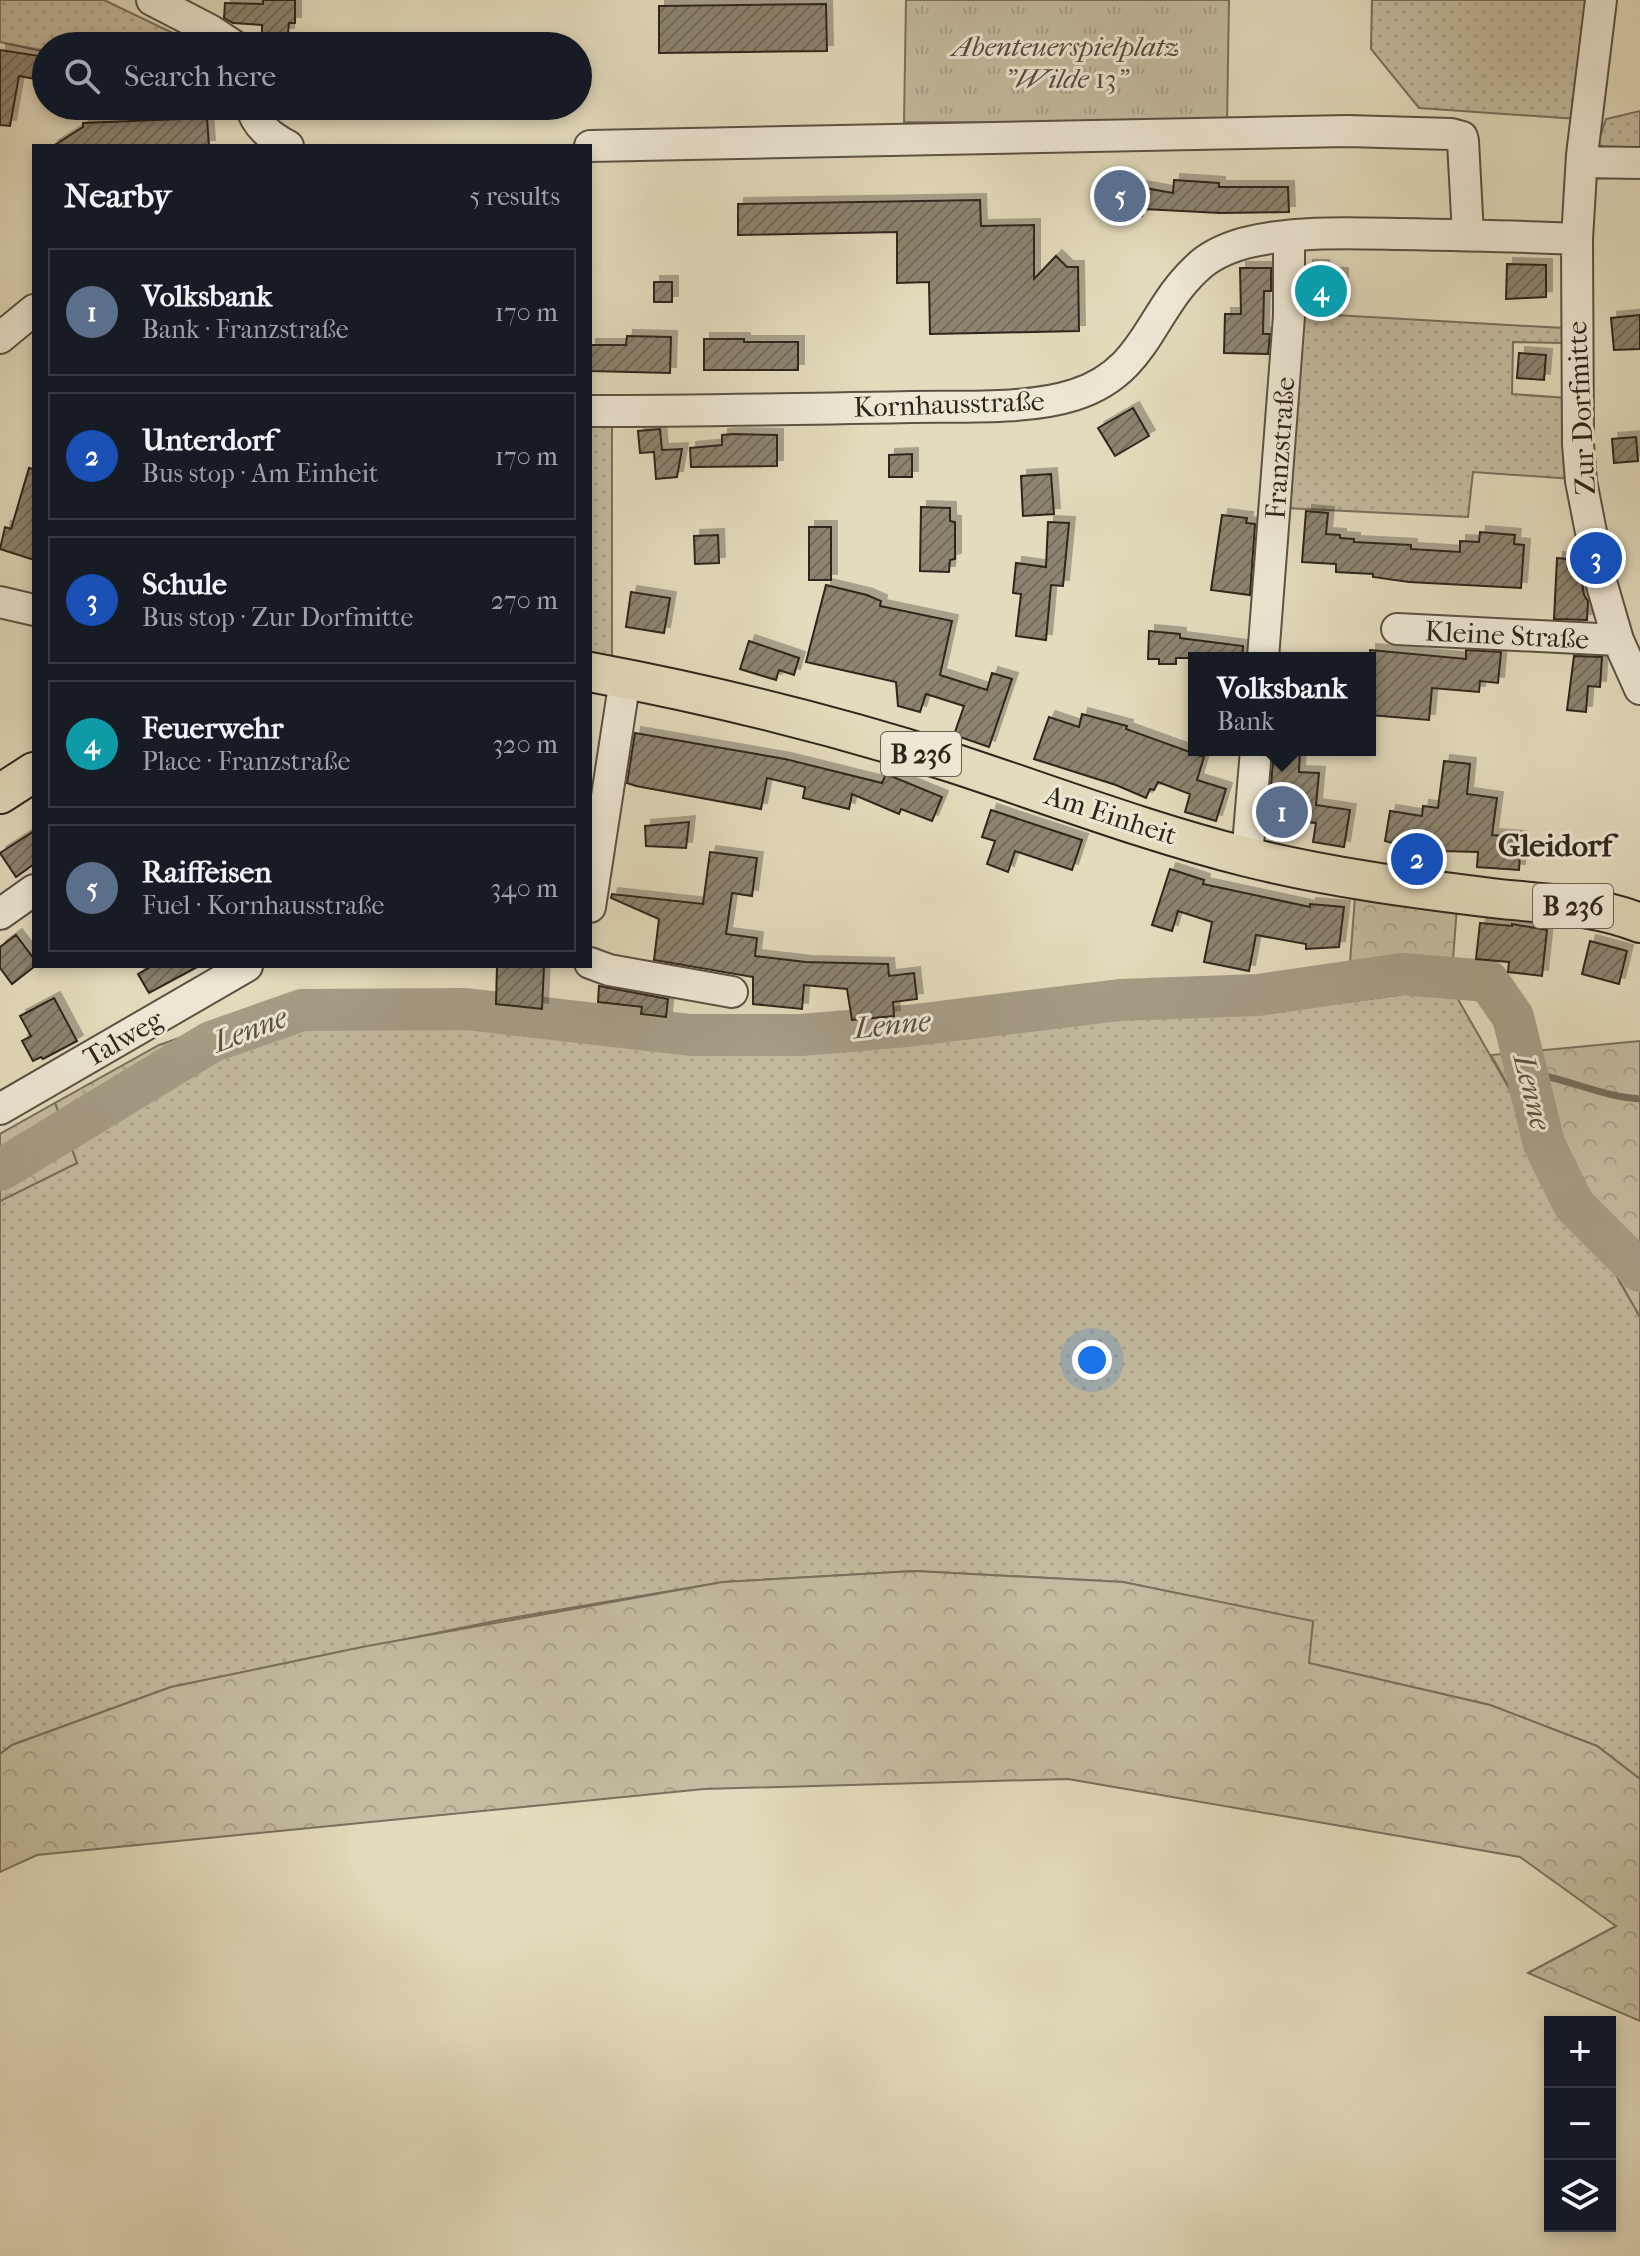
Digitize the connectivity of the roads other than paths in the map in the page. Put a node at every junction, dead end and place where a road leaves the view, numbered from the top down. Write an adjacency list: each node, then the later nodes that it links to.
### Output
1 (152, 0): 3 (street)
2 (1601, 0): 7 (street, Zur Dorfmitte)
3 (213, 32)
4 (257, 120): 5 (street)
5 (285, 144)
6 (592, 146): 9 (street)
7 (1582, 162): 8 (street); 11 (street, Zur Dorfmitte)
8 (1640, 163)
9 (1468, 235): 10 (street, Kornhausstraße); 11 (street, Kornhausstraße)
10 (1289, 237): 14 (street, Kornhausstraße); 19 (street, Franzstraße)
11 (1577, 239): 18 (street, Zur Dorfmitte)
12 (32, 312): 13 (street)
13 (0, 338)
14 (592, 411)
15 (0, 602): 16 (street)
16 (32, 610)
17 (1397, 629): 18 (street, Kleine Straße)
18 (1618, 640): 21 (street, Zur Dorfmitte)
19 (1263, 652)
20 (607, 676): 25 (main road, Am Einheit / B 236); 26 (street)
21 (1640, 689)
22 (1255, 756): 25 (street)
23 (32, 773): 24 (main road)
24 (0, 794)
25 (1247, 857): 29 (main road, Am Einheit / B 236)
26 (592, 883)
27 (32, 891): 28 (street)
28 (0, 914)
29 (1640, 923)
30 (592, 964): 32 (street)
31 (244, 968): 33 (street, Talweg)
32 (732, 992)
33 (0, 1109)

